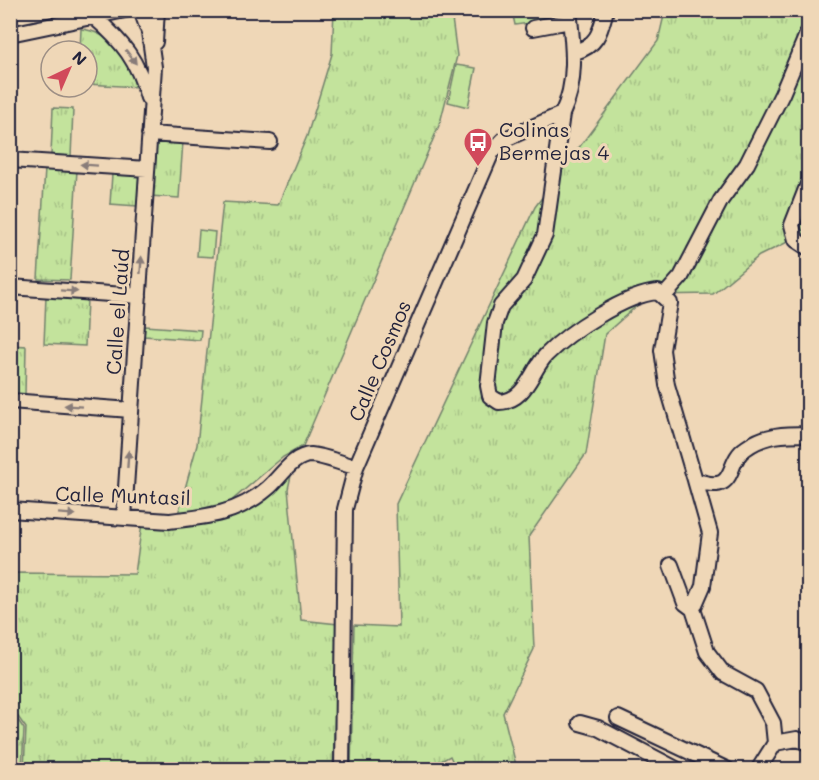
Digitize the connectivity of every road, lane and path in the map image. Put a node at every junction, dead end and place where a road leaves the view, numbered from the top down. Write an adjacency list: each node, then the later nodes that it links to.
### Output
1 (125, 10): 7 (street)
2 (141, 10): 12 (street, Calle el Laúd)
3 (158, 10): 12 (street, Calle el Laúd)
4 (606, 10): 11 (street)
5 (570, 16): 8 (street); 11 (street)
6 (64, 17): 7 (street); 10 (street)
7 (94, 17): 13 (street, Calle el Laúd, one-way to 13)
8 (533, 28)
9 (808, 32): 22 (street)
10 (10, 34)
11 (575, 52): 14 (street)
12 (153, 56): 13 (street, Calle el Laúd)
13 (151, 108): 15 (street, Calle el Laúd)
14 (562, 114): 22 (street); 27 (street, Calle Cosmos)
15 (149, 134): 16 (street); 18 (street, Calle el Laúd)
16 (270, 142)
17 (10, 160): 18 (street, one-way to 17)
18 (147, 169): 23 (street, Calle el Laúd, one-way to 18)
19 (808, 184): 20 (street)
20 (808, 248)
21 (10, 287): 23 (street, one-way to 23)
22 (665, 295): 28 (street)
23 (139, 296): 25 (street, Calle el Laúd)
24 (10, 401): 25 (street, one-way to 24)
25 (131, 410): 30 (street, Calle el Laúd, one-way to 25)
26 (808, 434): 28 (street)
27 (356, 467): 30 (street, Calle Muntasil); 37 (street, Calle Cosmos)
28 (695, 480): 32 (street)
29 (10, 510): 30 (street, Calle Muntasil, one-way to 30)
30 (124, 518)
31 (671, 565): 32 (street)
32 (693, 609): 35 (street)
33 (618, 718): 39 (street)
34 (580, 723): 38 (street)
35 (775, 743): 36 (street); 40 (street)
36 (808, 744)
37 (342, 770)
38 (678, 770)
39 (728, 770)
40 (758, 770)

